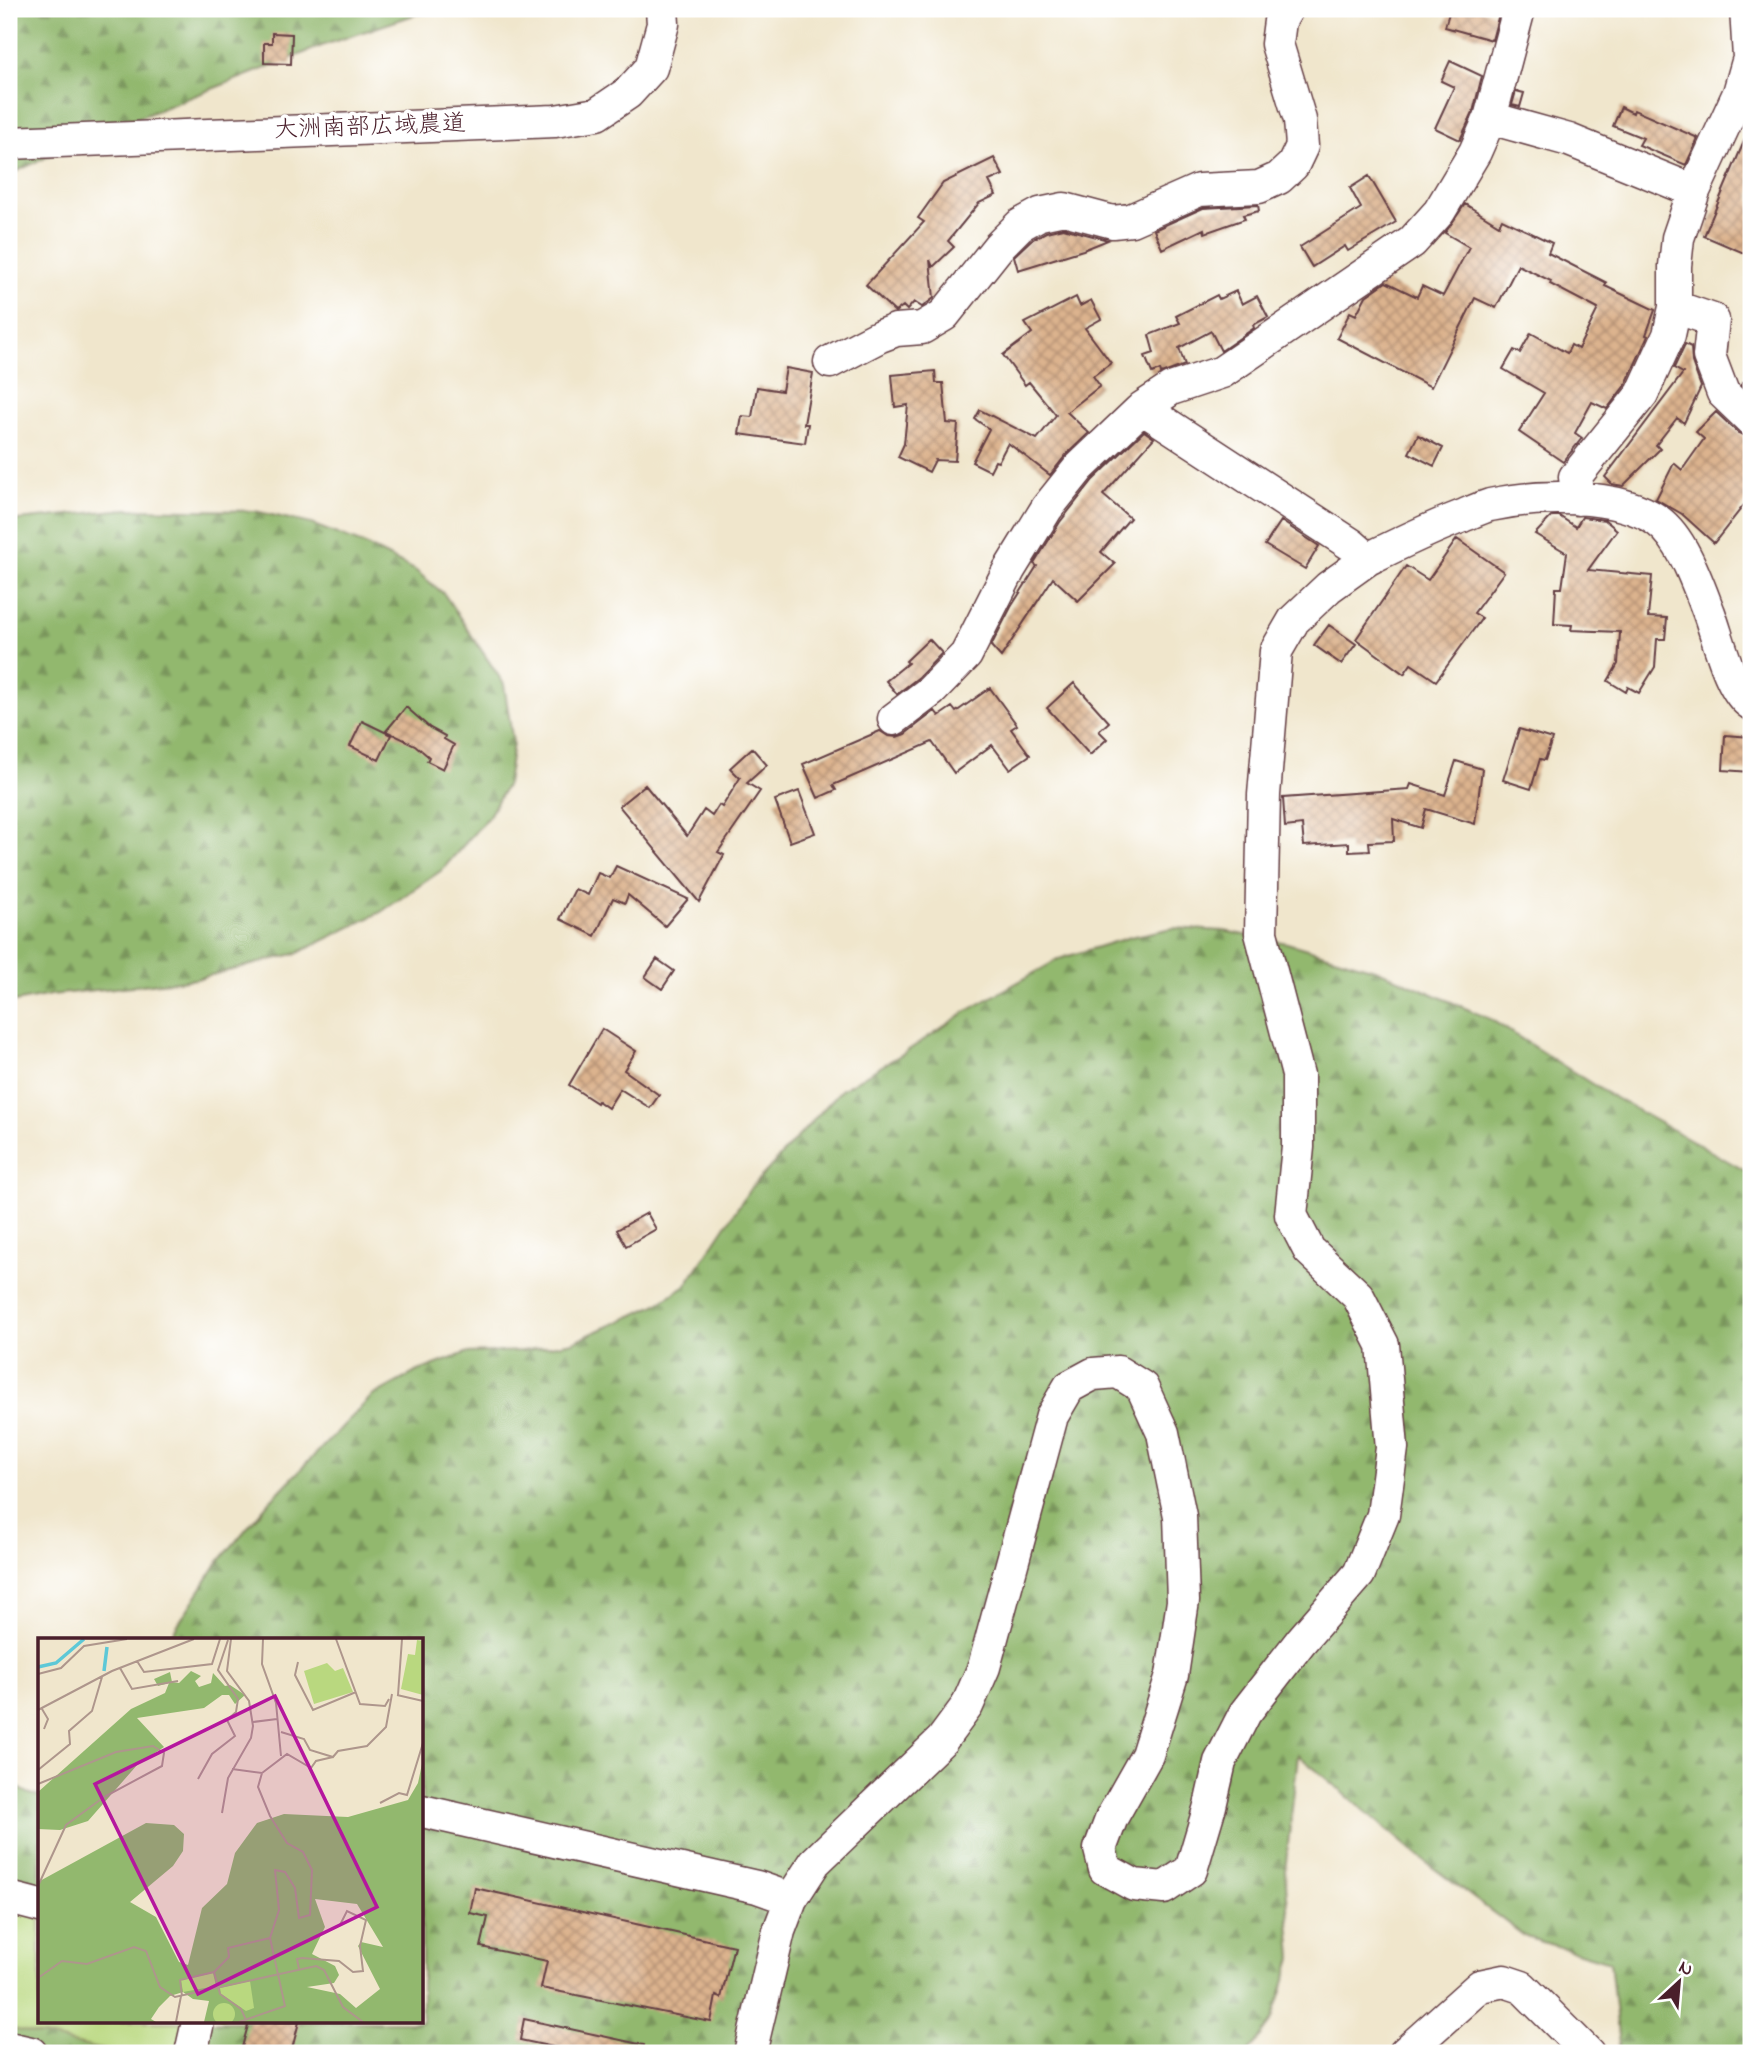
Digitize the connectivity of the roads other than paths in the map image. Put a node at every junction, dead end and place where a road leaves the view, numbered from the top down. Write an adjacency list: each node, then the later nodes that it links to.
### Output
1 (662, 9): 6 (street, 大洲南部広域農道)
2 (1287, 9): 9 (street)
3 (1519, 9): 5 (street)
4 (1746, 9): 7 (street)
5 (1490, 118): 7 (street); 10 (street)
6 (9, 143)
7 (1693, 191): 8 (street)
8 (1675, 307): 11 (street); 12 (street)
9 (830, 362)
10 (1142, 408): 13 (street); 15 (street)
11 (1751, 420)
12 (1578, 499): 13 (street); 14 (street)
13 (1368, 559): 18 (street)
14 (1751, 704)
15 (894, 719)
16 (424, 1811): 18 (street)
17 (9, 1898): 19 (street)
18 (791, 1899): 24 (street)
19 (38, 1905)
20 (198, 2024): 23 (street)
21 (9, 2048): 22 (street)
22 (31, 2053)
23 (191, 2053)
24 (750, 2053)
25 (1405, 2053): 26 (street)
26 (1588, 2053)

